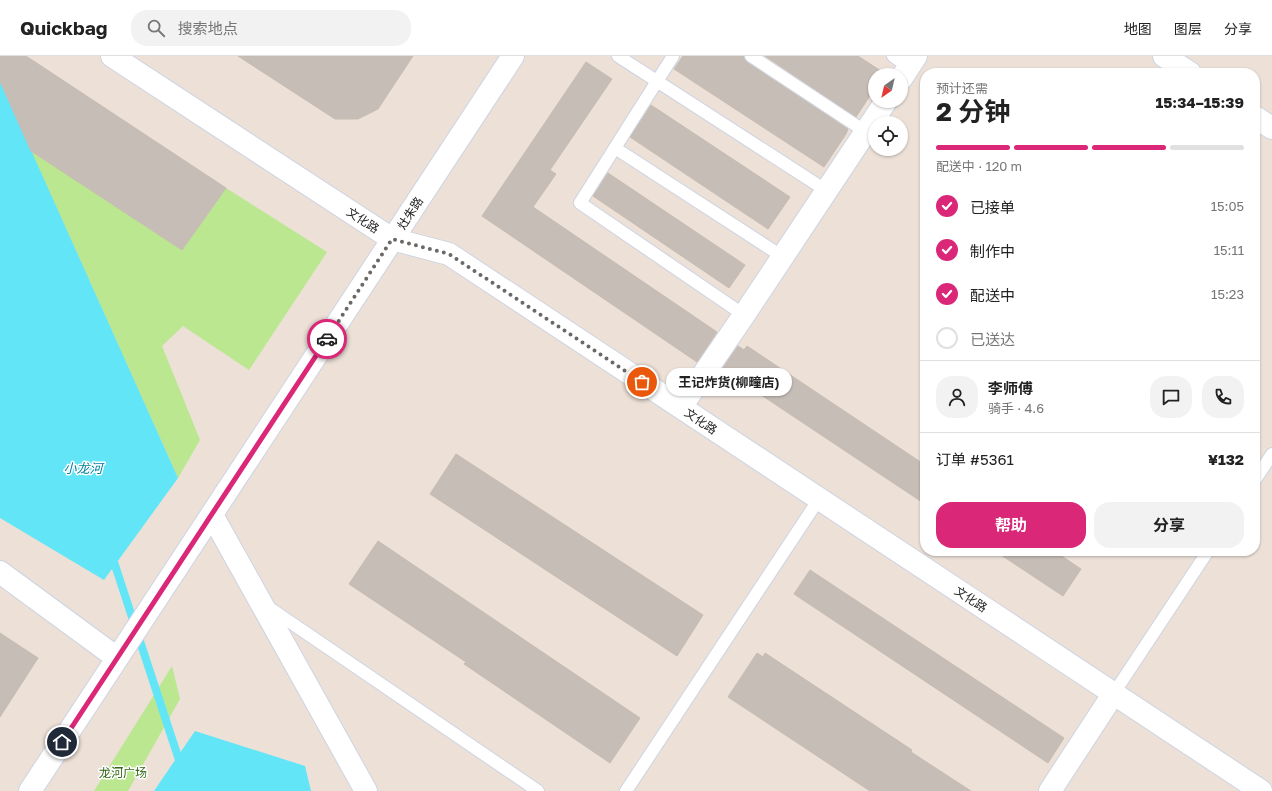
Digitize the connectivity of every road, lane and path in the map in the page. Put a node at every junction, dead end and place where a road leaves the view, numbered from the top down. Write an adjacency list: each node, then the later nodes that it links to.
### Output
1 (112, 56): 15 (street, 文化路)
2 (513, 56): 15 (street, 灶朱路)
3 (618, 56): 8 (lane)
4 (674, 56): 8 (lane)
5 (751, 56): 12 (lane)
6 (1164, 56): 7 (street)
7 (1182, 68)
8 (657, 81): 13 (lane); 14 (lane)
9 (881, 108): 12 (street)
10 (1260, 120): 11 (street)
11 (1272, 128)
12 (866, 132): 14 (street)
13 (615, 148): 16 (lane); 17 (lane)
14 (827, 191): 16 (street)
15 (392, 239): 18 (street, 文化路); 22 (street, 灶朱路)
16 (783, 257): 17 (street)
17 (744, 315): 18 (street)
18 (681, 407): 21 (street, 文化路)
19 (1272, 454): 20 (lane)
20 (1260, 472)
21 (819, 499): 27 (street, 文化路); 31 (lane)
22 (212, 514): 25 (street); 26 (street, 灶朱路)
23 (1205, 556): 27 (lane)
24 (0, 572): 26 (street)
25 (261, 602): 29 (street); 30 (lane)
26 (117, 658): 28 (street, 灶朱路)
27 (1114, 693): 32 (street); 33 (street, 文化路)
28 (30, 791)
29 (366, 791)
30 (538, 791)
31 (626, 791)
32 (1050, 791)
33 (1261, 791)

